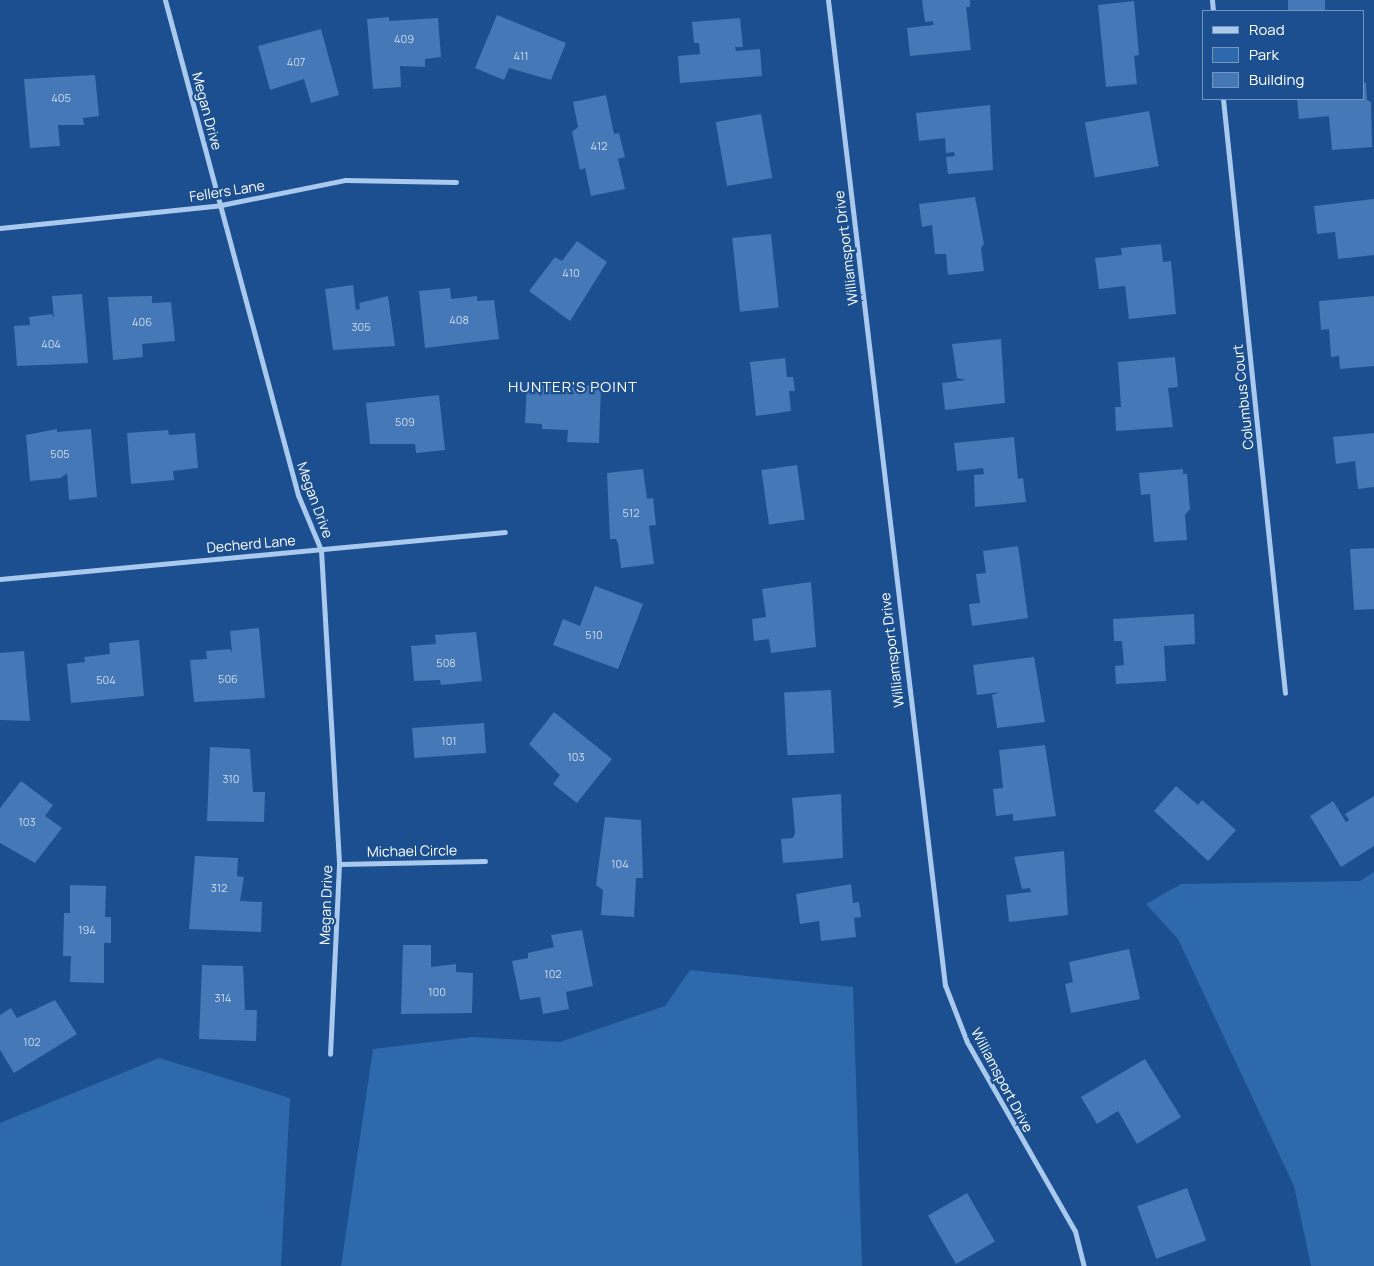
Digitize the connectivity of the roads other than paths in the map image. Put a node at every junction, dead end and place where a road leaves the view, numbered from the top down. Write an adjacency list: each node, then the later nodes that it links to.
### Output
1 (165, 0): 5 (street, Megan Drive)
2 (828, 0): 14 (street, Williamsport Drive)
3 (1223, 100): 10 (street, Columbus Court)
4 (456, 182): 5 (street, Fellers Lane)
5 (221, 205): 6 (street, Fellers Lane); 8 (street, Megan Drive)
6 (0, 228)
7 (505, 532): 8 (street, Decherd Lane)
8 (321, 550): 9 (street, Decherd Lane); 12 (street, Megan Drive)
9 (0, 579)
10 (1285, 693)
11 (485, 861): 12 (street, Michael Circle)
12 (339, 864): 13 (street, Megan Drive)
13 (330, 1054)
14 (1084, 1266)

